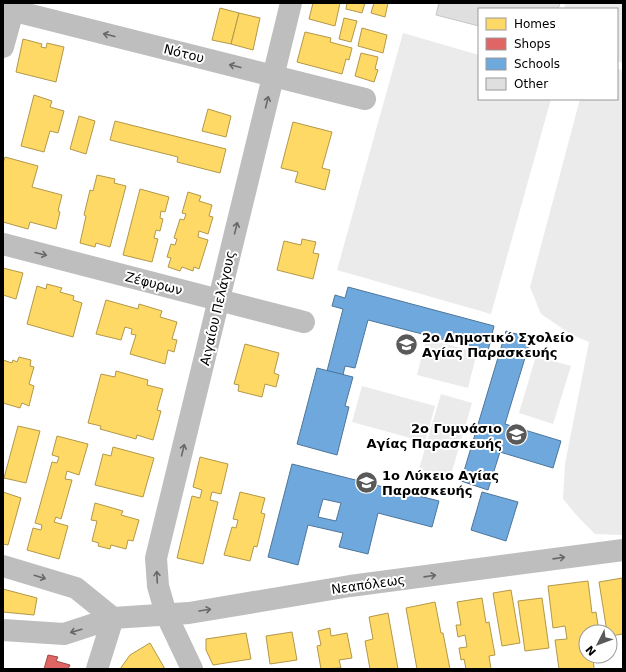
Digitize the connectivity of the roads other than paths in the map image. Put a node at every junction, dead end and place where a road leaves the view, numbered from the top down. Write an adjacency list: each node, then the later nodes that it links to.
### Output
1 (291, 3): 4 (street, Αιγαίου Πελάγους)
2 (10, 7): 3 (street); 4 (street, Νότου, one-way to 2)
3 (3, 47)
4 (273, 76): 5 (street, Νότου); 7 (street, Αιγαίου Πελάγους, one-way to 4)
5 (365, 99)
6 (3, 244): 7 (street, Ζέφυρων, one-way to 7)
7 (219, 299): 8 (street, Ζέφυρων); 11 (street, Αιγαίου Πελάγους, one-way to 7)
8 (304, 322)
9 (623, 550): 11 (street, Νεαπόλεως, one-way to 9)
10 (3, 566): 12 (street, one-way to 12)
11 (166, 614): 12 (street, Νεαπόλεως); 15 (street, Αιγαίου Πελάγους)
12 (113, 618): 13 (street, Νεαπόλεως, one-way to 13); 14 (street)
13 (3, 630)
14 (98, 669)
15 (192, 669)

